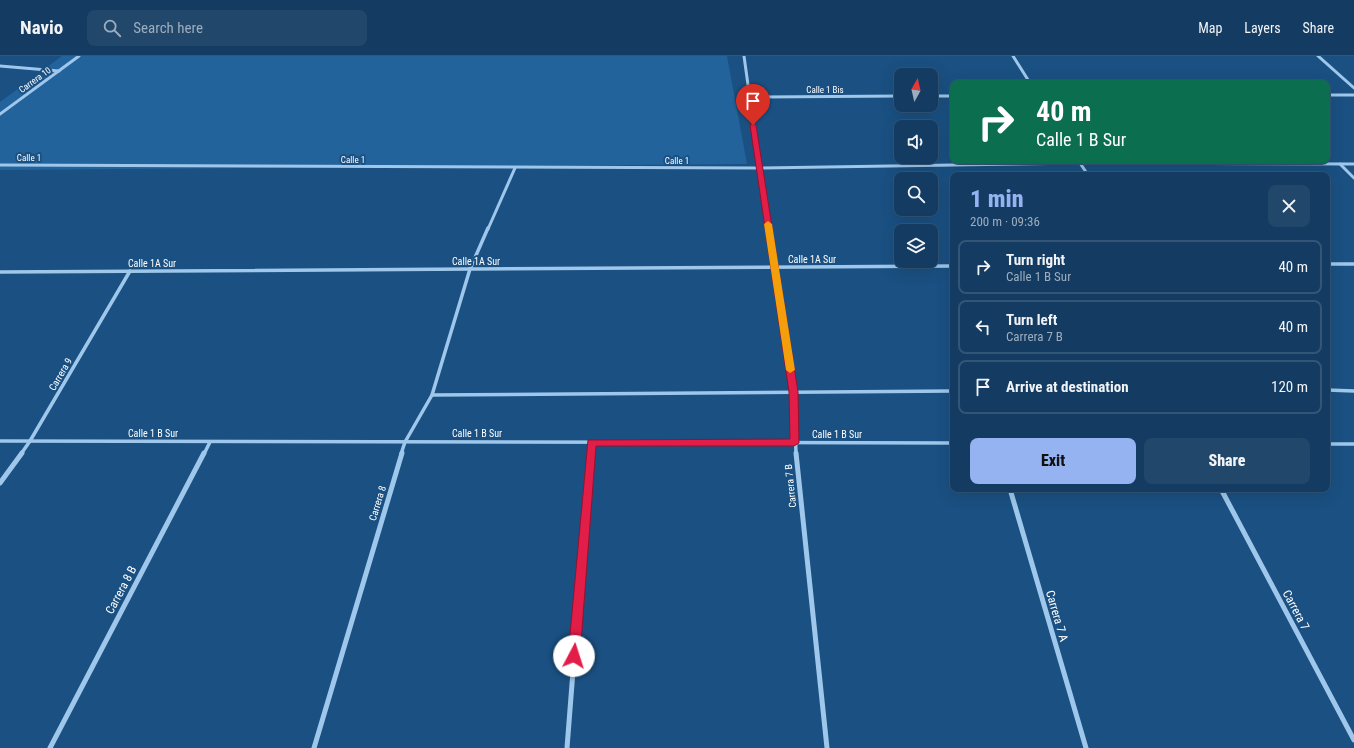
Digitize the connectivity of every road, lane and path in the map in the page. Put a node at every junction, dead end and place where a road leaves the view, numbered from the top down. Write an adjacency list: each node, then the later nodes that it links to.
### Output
1 (79, 56): 6 (street, Carrera 10)
2 (744, 56): 14 (street, Carrera 7 B)
3 (1013, 56): 7 (street)
4 (1318, 56): 8 (street)
5 (0, 66): 6 (street)
6 (59, 71): 15 (street, Carrera 10)
7 (1028, 80)
8 (1354, 88)
9 (1330, 95): 10 (street)
10 (1354, 95)
11 (894, 96): 14 (street, Calle 1 Bis)
12 (938, 96): 13 (street)
13 (950, 96)
14 (749, 97): 22 (street, Carrera 7 B)
15 (0, 114)
16 (973, 164): 22 (street, Calle 1)
17 (1330, 164): 18 (street, Calle 1)
18 (1340, 164): 19 (street, Calle 1); 23 (street)
19 (1354, 164)
20 (0, 165): 21 (street, Calle 1)
21 (515, 168): 22 (street, Calle 1); 28 (street, Carrera 8)
22 (759, 168): 27 (street, Carrera 7 B)
23 (1354, 178)
24 (1330, 264): 25 (street)
25 (1354, 264)
26 (950, 266): 27 (street, Calle 1A Sur)
27 (775, 267): 28 (street, Calle 1A Sur); 34 (street, Carrera 7 B)
28 (470, 269): 29 (street, Calle 1A Sur); 35 (street, Carrera 8)
29 (130, 271): 30 (street, Calle 1A Sur); 37 (street, Carrera 9)
30 (0, 272)
31 (1330, 390): 33 (street)
32 (950, 391): 34 (street)
33 (1354, 391)
34 (794, 392): 35 (street); 41 (street, Carrera 7 B)
35 (432, 394): 39 (street, Carrera 8)
36 (0, 441): 37 (street, Calle 1 B Sur)
37 (30, 441): 38 (street, Calle 1 B Sur); 45 (street, Carrera 9)
38 (210, 442): 39 (street, Calle 1 B Sur); 49 (street, Carrera 8 B)
39 (405, 442): 40 (street, Calle 1 B Sur); 50 (street, Carrera 8)
40 (591, 442): 41 (street, Calle 1 B Sur); 51 (street)
41 (794, 443): 42 (street, Calle 1 B Sur); 52 (street, Carrera 7 B)
42 (950, 443)
43 (1330, 444): 44 (street)
44 (1354, 444)
45 (0, 483)
46 (1011, 492): 53 (street, Carrera 7 A)
47 (1223, 492): 48 (street, Carrera 7)
48 (1354, 740)
49 (50, 748)
50 (314, 748)
51 (567, 748)
52 (828, 748)
53 (1086, 748)

